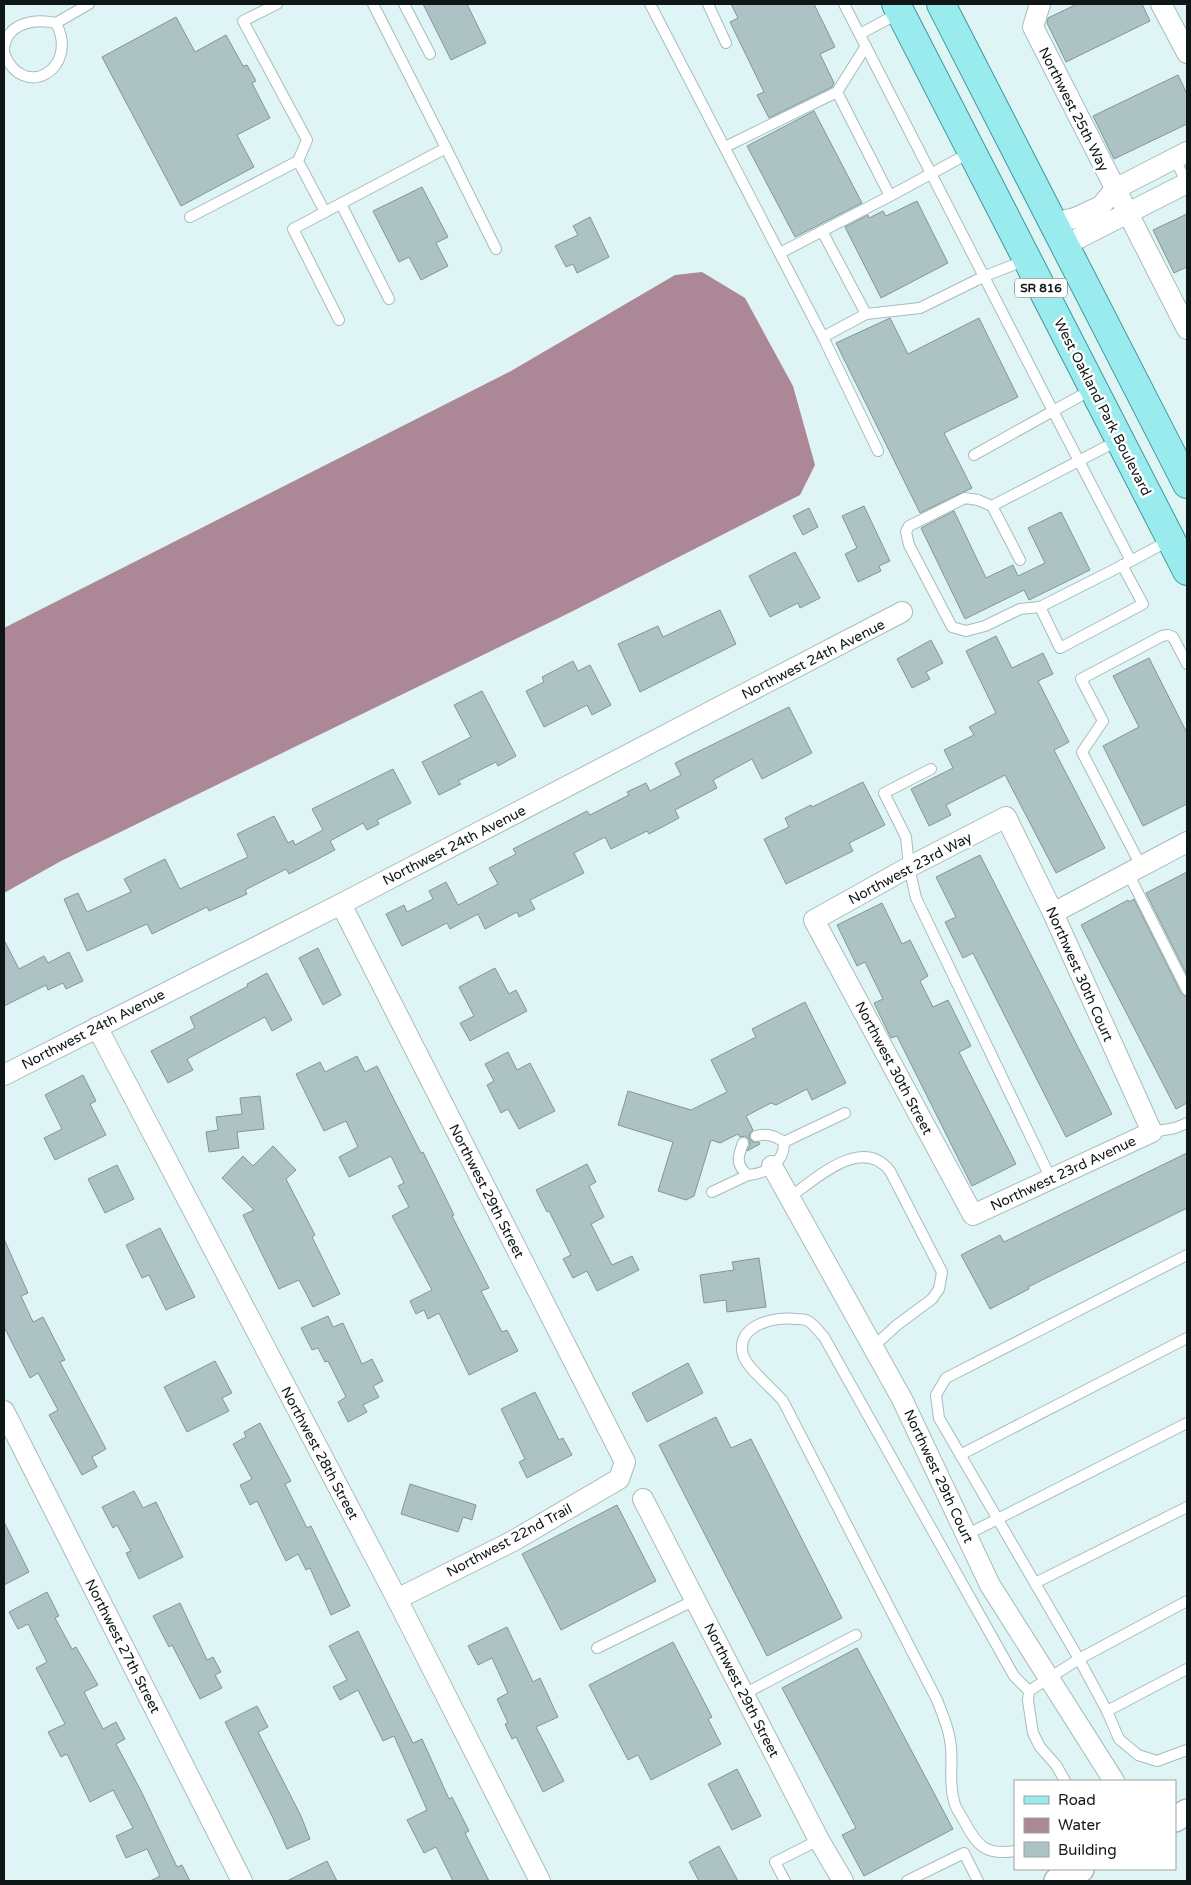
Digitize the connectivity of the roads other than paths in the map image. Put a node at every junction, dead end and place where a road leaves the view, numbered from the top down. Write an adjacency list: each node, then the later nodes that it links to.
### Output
1 (89, 4): 12 (lane)
2 (277, 4): 24 (lane)
3 (373, 4): 21 (lane)
4 (404, 4): 17 (lane)
5 (650, 4): 20 (lane)
6 (708, 4): 14 (lane)
7 (844, 4): 13 (lane)
8 (941, 4): 35 (main road, SR 816)
9 (1040, 4): 27 (street, Northwest 25th Way)
10 (1161, 4): 18 (street)
11 (898, 8): 13 (lane); 22 (main road, West Oakland Park Boulevard / SR 816)
12 (56, 22): 16 (lane); 16 (lane)
13 (860, 34): 15 (lane)
14 (726, 43)
15 (866, 46): 19 (lane); 25 (lane)
16 (4, 52)
17 (430, 54)
18 (1187, 54)
19 (836, 92): 20 (lane); 28 (lane)
20 (724, 147): 37 (lane)
21 (446, 148): 29 (lane); 36 (lane)
22 (972, 152): 25 (lane); 32 (main road, West Oakland Park Boulevard / SR 816)
23 (1181, 155): 26 (lane); 27 (street)
24 (298, 161): 30 (lane); 33 (lane)
25 (932, 174): 28 (lane); 39 (lane)
26 (1187, 183): 31 (street)
27 (1115, 190): 31 (street, Northwest 25th Way); 35 (street)
28 (890, 196): 34 (lane)
29 (340, 204): 30 (lane); 41 (lane)
30 (325, 212): 43 (lane)
31 (1128, 212): 35 (street); 44 (street, Northwest 25th Way)
32 (1005, 215): 35 (main road); 38 (main road, West Oakland Park Boulevard / SR 816)
33 (190, 217)
34 (822, 232): 37 (lane); 42 (lane)
35 (1059, 234): 40 (main road, SR 816)
36 (496, 249)
37 (780, 253): 45 (lane)
38 (1027, 260): 39 (lane); 40 (main road); 46 (main road, West Oakland Park Boulevard / SR 816)
39 (985, 276): 42 (lane); 47 (lane)
40 (1083, 281): 52 (main road, SR 816)
41 (389, 299)
42 (866, 314): 45 (lane)
43 (339, 320)
44 (1187, 329)
45 (824, 337): 49 (lane)
46 (1093, 388): 47 (lane); 48 (main road, West Oakland Park Boulevard / SR 816)
47 (1053, 411): 50 (lane); 51 (lane)
48 (1120, 440): 51 (lane); 54 (main road, West Oakland Park Boulevard / SR 816)
49 (878, 450)
50 (974, 455)
51 (1080, 462): 53 (lane); 56 (lane)
52 (1187, 484)
53 (992, 506): 55 (lane); 58 (lane)
54 (1171, 539): 56 (lane); 57 (main road, West Oakland Park Boulevard / SR 816)
55 (1020, 560)
56 (1126, 563): 58 (lane); 58 (lane)
57 (1187, 571)
58 (1040, 607)
59 (902, 612): 66 (street, Northwest 24th Avenue)
60 (1187, 664): 65 (lane)
61 (930, 768): 64 (lane)
62 (1006, 817): 64 (street, Northwest 23rd Way); 67 (street, Northwest 30th Court)
63 (1187, 842): 65 (street)
64 (909, 867): 68 (street, Northwest 23rd Way); 80 (lane)
65 (1135, 870): 67 (street); 69 (lane)
66 (341, 904): 70 (street, Northwest 24th Avenue); 90 (street, Northwest 29th Street)
67 (1053, 913): 74 (street, Northwest 30th Court)
68 (814, 920): 83 (street, Northwest 30th Street)
69 (1187, 990)
70 (97, 1028): 71 (street, Northwest 24th Avenue); 96 (street, Northwest 28th Street)
71 (4, 1075)
72 (845, 1113): 76 (lane)
73 (1187, 1122): 74 (lane)
74 (1152, 1132): 80 (street, Northwest 23rd Avenue)
75 (756, 1136): 76 (lane)
76 (784, 1142): 78 (lane)
77 (743, 1143): 79 (lane)
78 (772, 1166): 79 (lane); 82 (street, Northwest 29th Court)
79 (748, 1175): 81 (lane)
80 (1051, 1179): 83 (street, Northwest 23rd Avenue)
81 (712, 1192)
82 (790, 1197): 86 (street, Northwest 29th Court); 86 (lane)
83 (973, 1215)
84 (1187, 1255): 89 (lane)
85 (1187, 1338): 89 (lane)
86 (873, 1347): 94 (street, Northwest 29th Court)
87 (4, 1411): 115 (street, Northwest 27th Street)
88 (1187, 1423): 93 (lane)
89 (960, 1455): 93 (lane)
90 (619, 1479): 96 (street, Northwest 22nd Trail)
91 (643, 1499): 97 (street, Northwest 29th Street)
92 (1187, 1507): 95 (lane)
93 (997, 1518): 94 (lane); 95 (lane)
94 (966, 1535): 103 (street, Northwest 29th Court)
95 (1035, 1583): 101 (lane)
96 (397, 1599): 116 (street, Northwest 28th Street)
97 (695, 1600): 100 (lane); 105 (street, Northwest 29th Street)
98 (1187, 1601): 101 (lane)
99 (856, 1635): 105 (lane)
100 (597, 1648)
101 (1079, 1659): 103 (lane); 106 (lane)
102 (1187, 1669): 106 (lane)
103 (1048, 1677): 104 (lane); 109 (street, Northwest 29th Court)
104 (1029, 1691): 108 (lane); 113 (lane)
105 (744, 1694): 112 (street, Northwest 29th Street)
106 (1107, 1711): 107 (lane)
107 (1187, 1750)
108 (1064, 1780)
109 (1113, 1780)
110 (1187, 1812): 111 (street)
111 (1176, 1818)
112 (819, 1840): 117 (lane); 118 (street, Northwest 29th Street)
113 (1014, 1851)
114 (1079, 1870): 121 (street)
115 (242, 1881)
116 (540, 1881)
117 (785, 1881)
118 (843, 1881)
119 (907, 1881): 120 (lane)
120 (978, 1881)
121 (1057, 1881)

